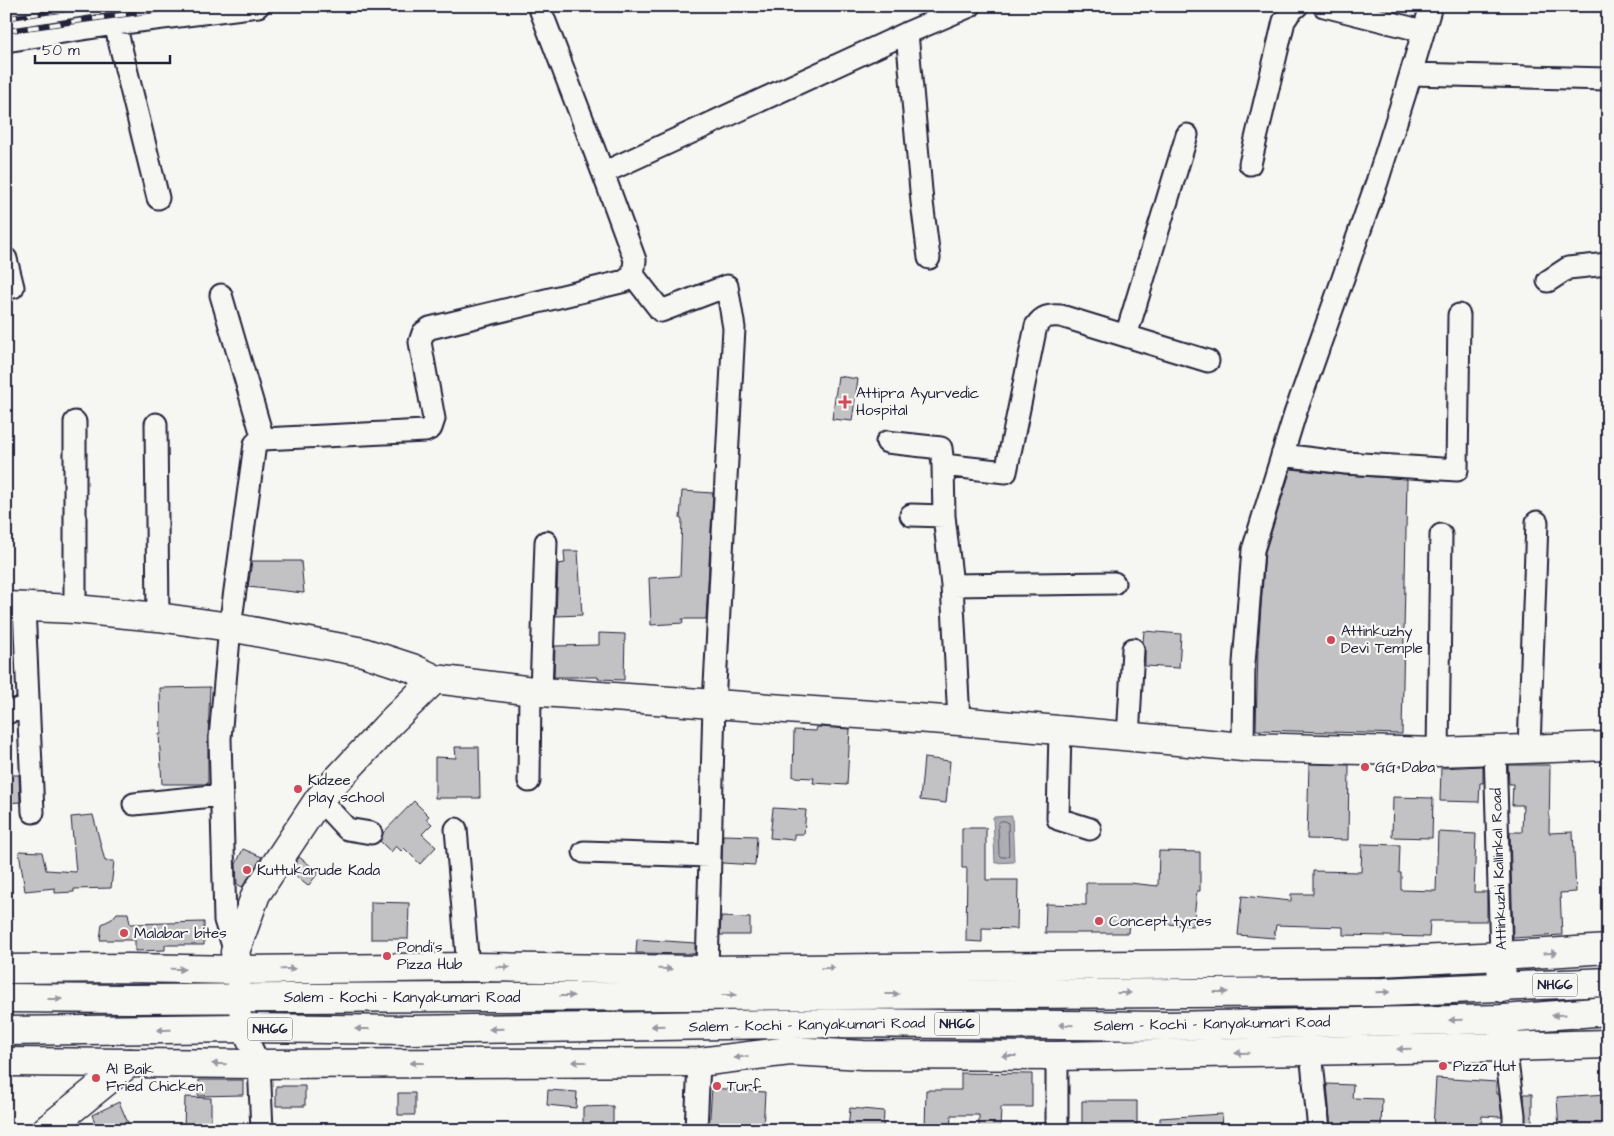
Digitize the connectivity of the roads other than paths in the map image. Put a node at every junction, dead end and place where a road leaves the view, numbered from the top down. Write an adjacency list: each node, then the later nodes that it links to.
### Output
1 (258, 6): 7 (street)
2 (539, 6): 15 (street)
3 (970, 6): 9 (street)
4 (1297, 6): 14 (street)
5 (1324, 6): 8 (street)
6 (1431, 6): 8 (street)
7 (115, 24): 10 (street); 16 (street)
8 (1423, 31): 11 (street)
9 (907, 33): 15 (street); 17 (street)
10 (6, 41)
11 (1410, 74): 12 (street); 31 (street)
12 (1607, 79)
13 (1187, 134): 25 (street)
14 (1250, 164)
15 (603, 173): 20 (street)
16 (158, 198)
17 (929, 258)
18 (6, 259): 22 (street)
19 (1608, 264): 21 (street)
20 (633, 275): 29 (street); 47 (street)
21 (1548, 281)
22 (13, 287)
23 (221, 296): 29 (street)
24 (1459, 315): 31 (street)
25 (1126, 336): 26 (street); 32 (street)
26 (1208, 361)
27 (75, 422): 41 (street)
28 (156, 424): 42 (street)
29 (263, 439): 43 (street)
30 (887, 442): 32 (street)
31 (1282, 455): 54 (street)
32 (943, 465): 34 (street)
33 (911, 515): 34 (street)
34 (944, 516): 39 (street)
35 (1537, 522): 55 (street)
36 (1441, 535): 57 (street)
37 (546, 542): 46 (street)
38 (1114, 583): 39 (street)
39 (952, 585): 50 (street)
40 (15, 606): 41 (main road); 48 (street)
41 (75, 609): 42 (main road)
42 (158, 617): 43 (main road)
43 (230, 627): 45 (main road); 59 (street)
44 (1133, 649): 52 (street)
45 (434, 679): 46 (main road); 60 (main road)
46 (535, 692): 47 (main road); 58 (street)
47 (714, 704): 50 (main road); 67 (street)
48 (28, 706): 49 (street); 62 (street)
49 (6, 713)
50 (959, 721): 51 (main road)
51 (1060, 731): 52 (main road); 64 (street)
52 (1128, 738): 54 (main road)
53 (1608, 746): 55 (main road)
54 (1243, 747): 57 (main road)
55 (1529, 748): 56 (main road)
56 (1495, 750): 57 (main road); 69 (street, Attinkuzhi Kallinkal Road)
57 (1438, 752)
58 (529, 781)
59 (222, 795): 61 (street); 70 (street)
60 (319, 799): 65 (street); 70 (main road)
61 (134, 804)
62 (32, 812)
63 (456, 829): 71 (street)
64 (1090, 829)
65 (371, 833)
66 (584, 852): 67 (street)
67 (710, 856): 74 (street)
68 (1608, 949): 69 (main road, one-way to 68)
69 (1501, 956): 74 (main road, one-way to 69); 76 (main road, Attinkuzhi Kallinkal Road)
70 (237, 961): 71 (main road, one-way to 71); 72 (main road, one-way to 70); 77 (street)
71 (468, 967): 74 (main road, one-way to 74)
72 (129, 968): 73 (main road); 79 (main road)
73 (6, 969)
74 (707, 970)
75 (1608, 982): 76 (main road, Salem - Kochi - Kanyakumari Road / NH66)
76 (1502, 988): 77 (main road, Salem - Kochi - Kanyakumari Road / NH66, one-way to 76)
77 (238, 997): 79 (main road, Salem - Kochi - Kanyakumari Road / NH66); 82 (street)
78 (6, 998): 79 (main road, Salem - Kochi - Kanyakumari Road / NH66, one-way to 79)
79 (129, 999): 83 (main road)
80 (1608, 1011): 81 (main road, Salem - Kochi - Kanyakumari Road / NH66, one-way to 81)
81 (1504, 1018): 82 (main road, Salem - Kochi - Kanyakumari Road / NH66, one-way to 82); 86 (main road)
82 (242, 1028): 83 (main road, Salem - Kochi - Kanyakumari Road / NH66, one-way to 83); 92 (street)
83 (129, 1030): 84 (main road, Salem - Kochi - Kanyakumari Road / NH66); 91 (main road)
84 (6, 1031)
85 (1608, 1044): 86 (main road)
86 (1506, 1047): 87 (main road, one-way to 87); 98 (street)
87 (1311, 1052): 88 (main road, one-way to 88); 97 (street)
88 (1057, 1056): 90 (main road, one-way to 90); 96 (street)
89 (6, 1062): 91 (main road)
90 (699, 1062): 92 (main road, one-way to 92); 95 (street)
91 (129, 1063): 92 (main road, one-way to 91); 93 (main road)
92 (259, 1064): 94 (street)
93 (46, 1130)
94 (262, 1130)
95 (696, 1130)
96 (1057, 1130)
97 (1319, 1130)
98 (1514, 1130)

